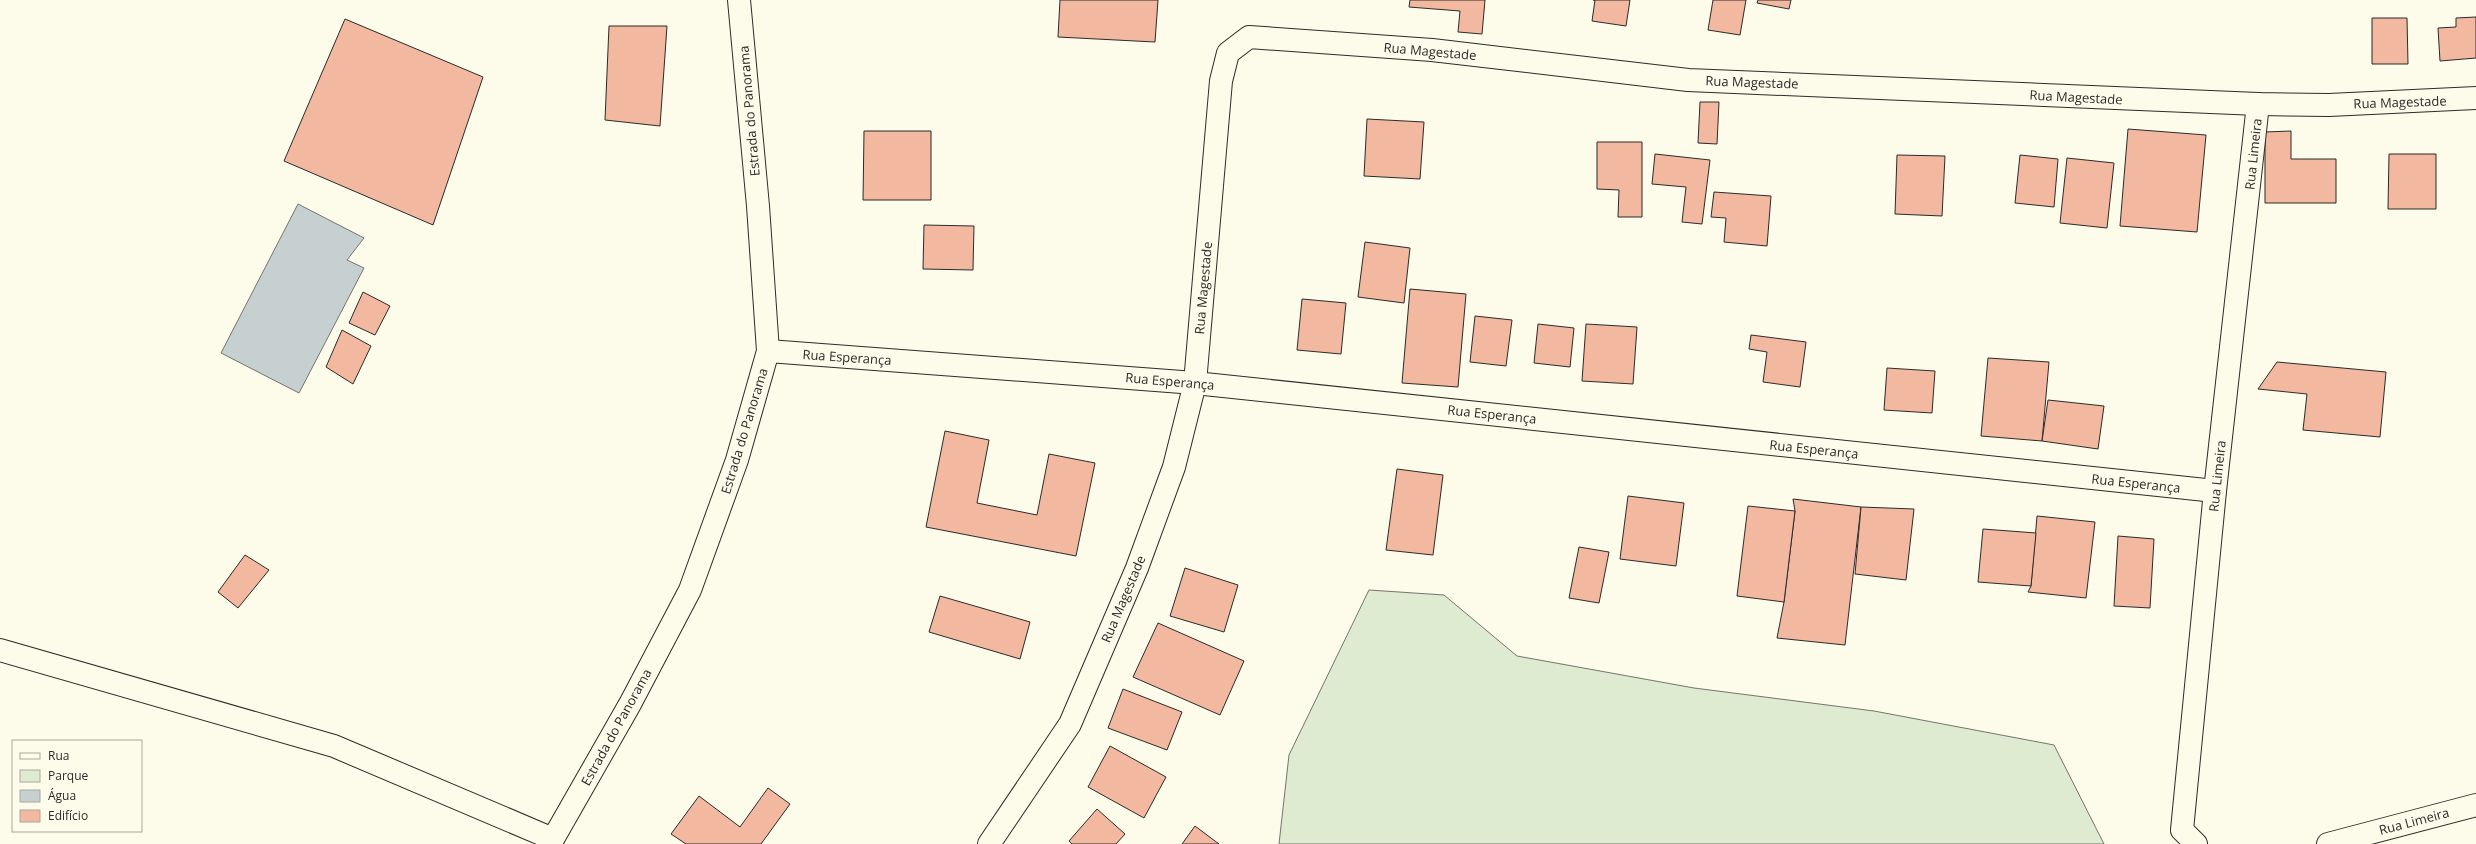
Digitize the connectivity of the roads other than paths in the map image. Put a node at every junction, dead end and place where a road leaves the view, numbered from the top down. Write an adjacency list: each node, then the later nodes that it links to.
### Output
1 (739, 0): 4 (street, Estrada do Panorama)
2 (2476, 98): 3 (street, Rua Magestade)
3 (2258, 104): 5 (street, Rua Magestade); 6 (street, Rua Limeira)
4 (768, 351): 5 (street, Rua Esperança); 9 (street, Estrada do Panorama)
5 (1195, 383): 6 (street, Rua Esperança); 10 (street, Rua Magestade)
6 (2215, 491): 11 (street, Rua Limeira)
7 (0, 650): 9 (street)
8 (2476, 805): 12 (street, Rua Limeira)
9 (550, 841)
10 (989, 844)
11 (2196, 844)
12 (2328, 844)

